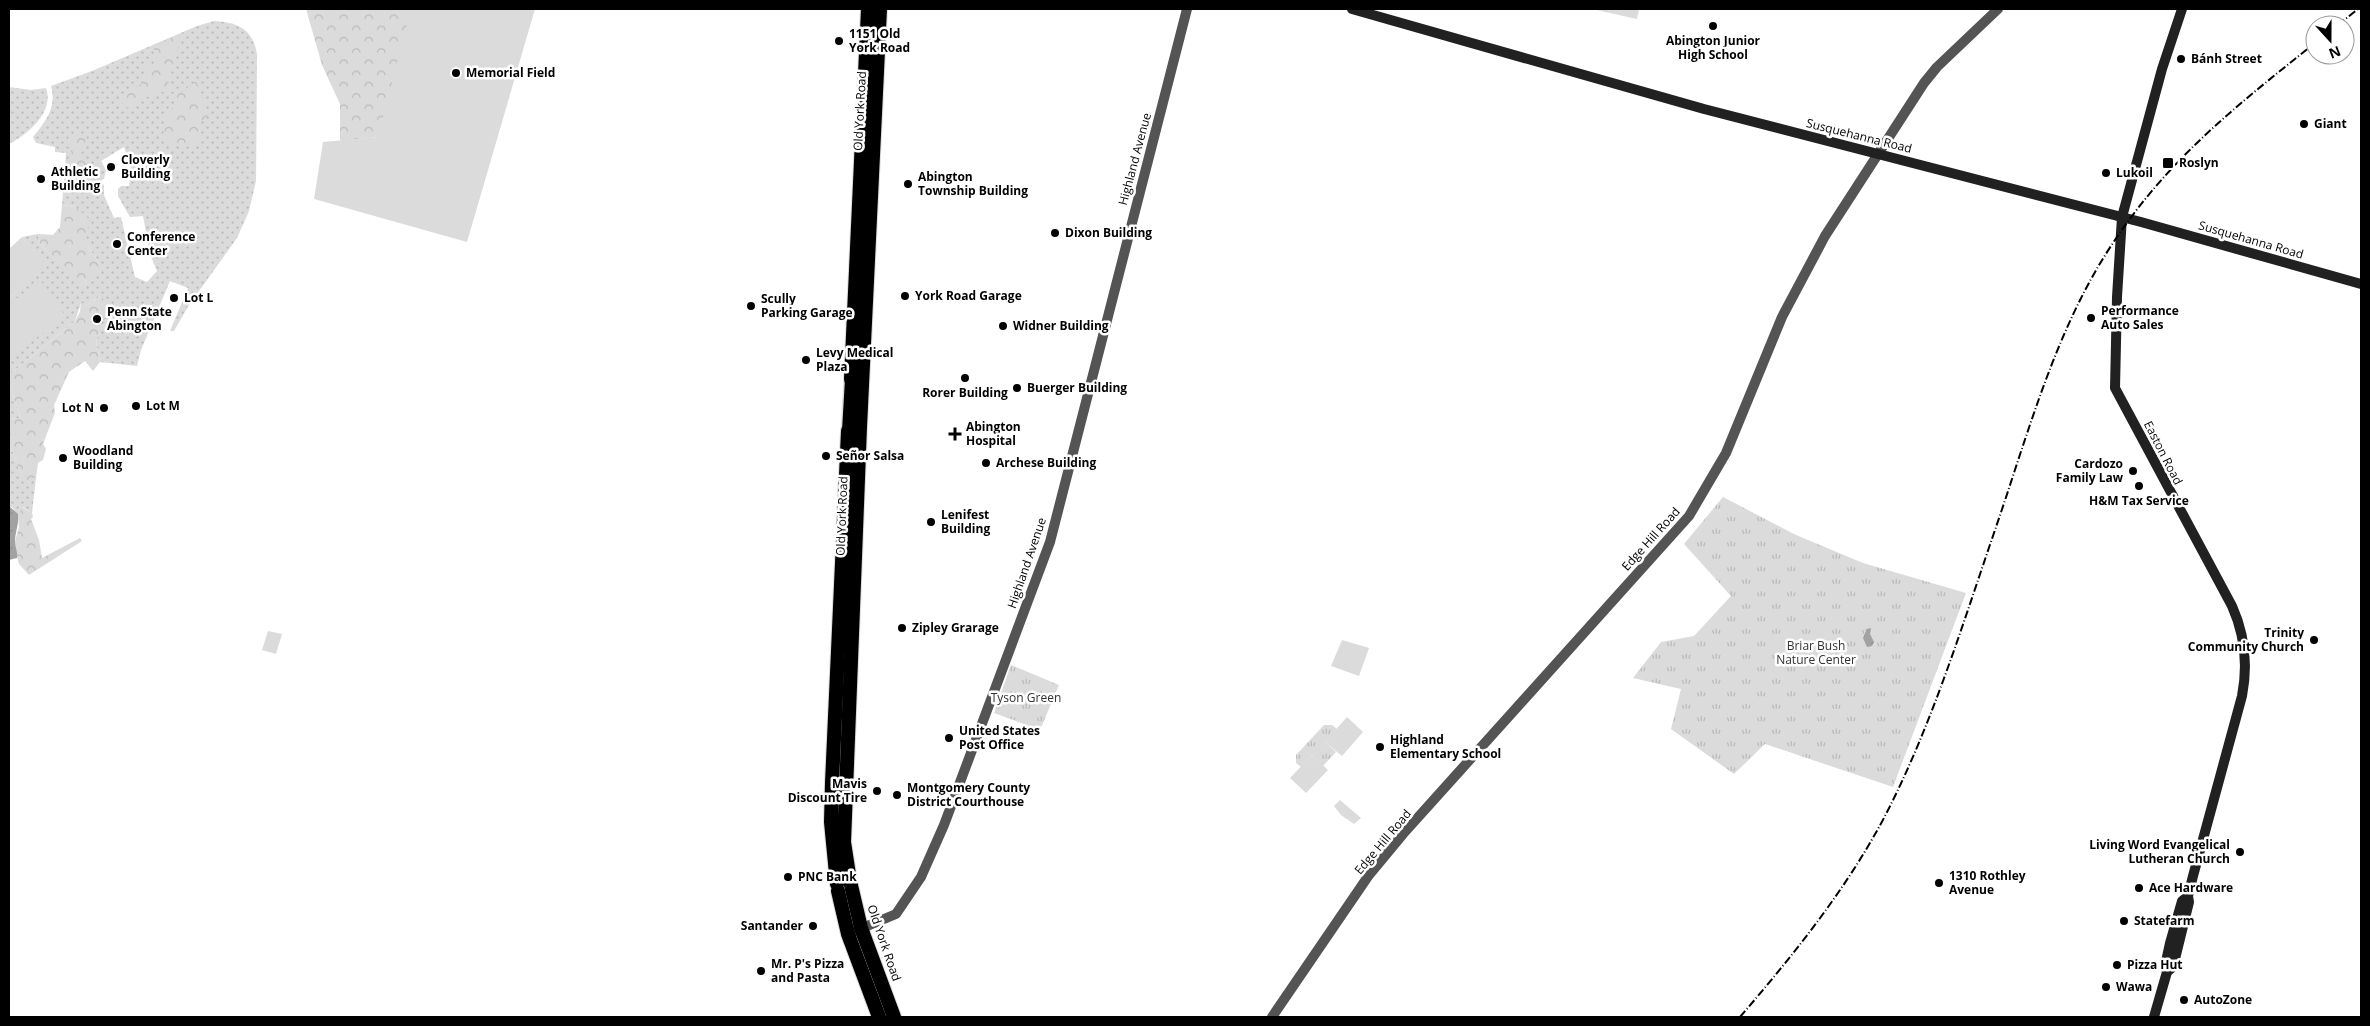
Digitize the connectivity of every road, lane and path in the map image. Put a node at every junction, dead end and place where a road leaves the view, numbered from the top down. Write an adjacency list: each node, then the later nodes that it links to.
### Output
1 (868, 9): 10 (highway, Old York Road)
2 (880, 9): 12 (highway, Old York Road)
3 (1187, 9): 12 (street, Highland Avenue)
4 (1352, 9): 7 (main road, Susquehanna Road)
5 (1998, 9): 7 (street, Edge Hill Road)
6 (2182, 9): 8 (main road, Easton Road)
7 (1877, 153): 8 (main road, Susquehanna Road); 15 (street, Edge Hill Road)
8 (2122, 217): 9 (main road, Susquehanna Road); 16 (main road, Easton Road)
9 (2361, 284)
10 (851, 379): 11 (main road, Old York Road)
11 (848, 431): 12 (highway, Old York Road)
12 (854, 931): 13 (highway, Old York Road); 14 (highway, Old York Road)
13 (878, 1017)
14 (894, 1017)
15 (1272, 1017)
16 (2154, 1017)

